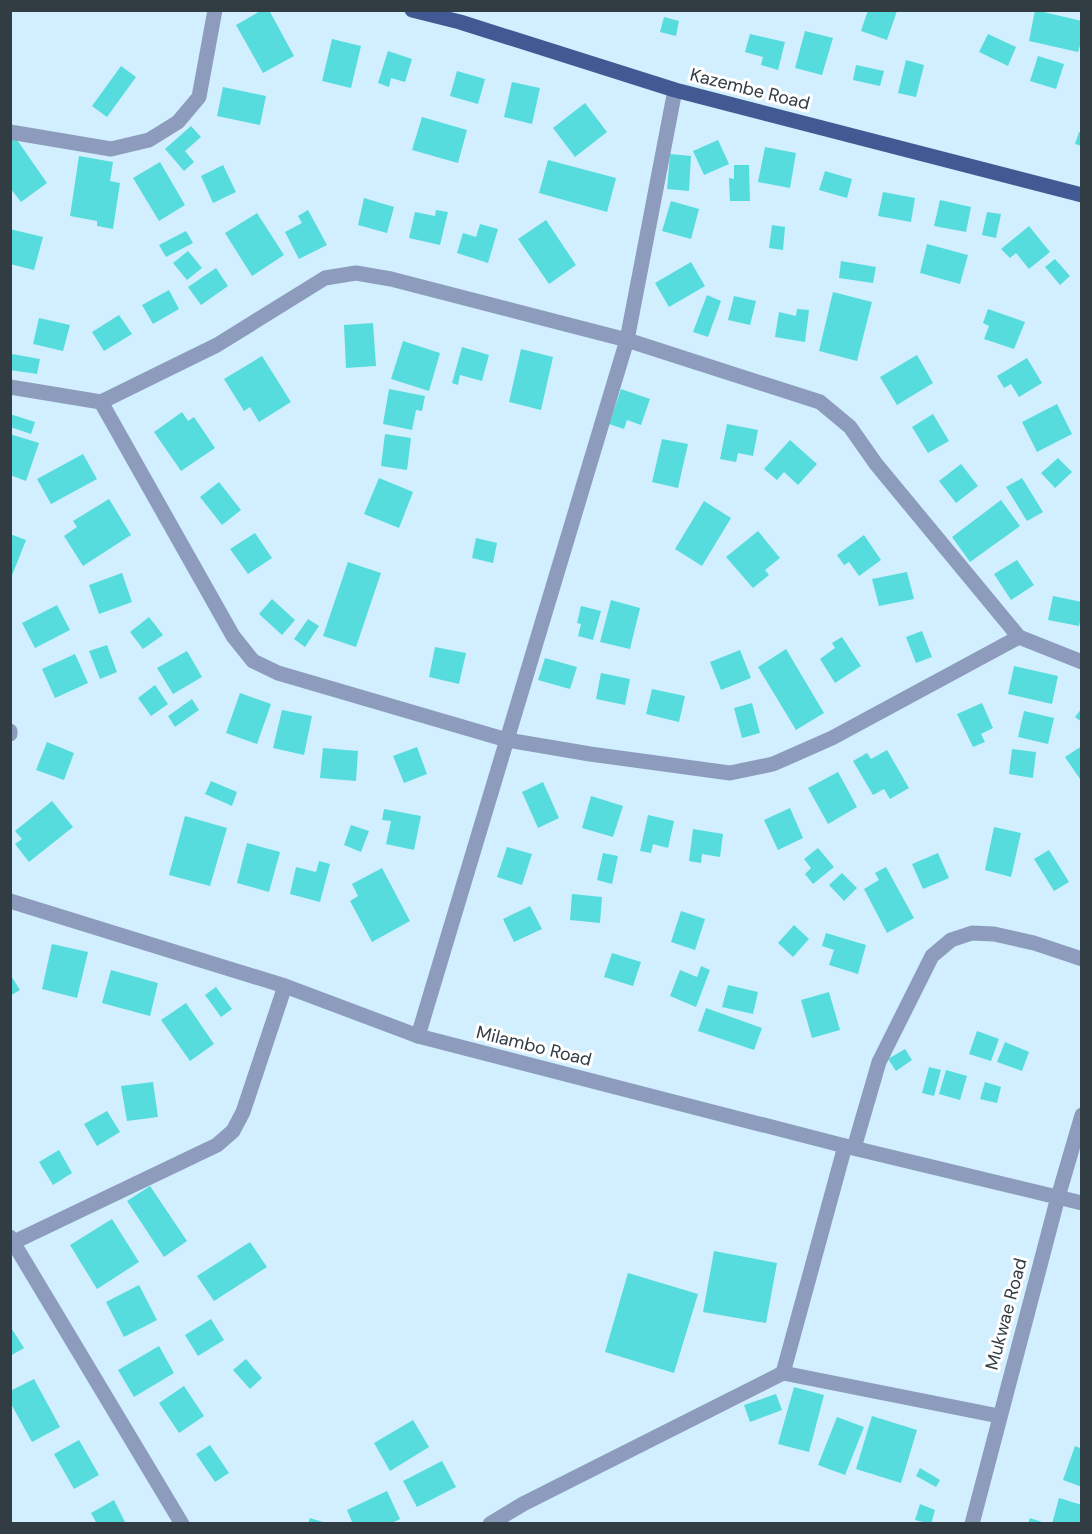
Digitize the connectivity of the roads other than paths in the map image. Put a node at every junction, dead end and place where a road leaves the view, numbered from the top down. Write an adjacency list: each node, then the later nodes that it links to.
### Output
1 (214, 10): 5 (street)
2 (412, 10): 3 (main road, Kazembe Road)
3 (462, 16): 4 (main road, Kazembe Road)
4 (675, 90): 6 (main road, Kazembe Road); 7 (street)
5 (10, 132)
6 (1082, 195)
7 (627, 340): 9 (street); 10 (street); 12 (street)
8 (10, 387): 9 (street)
9 (101, 402): 12 (street)
10 (1018, 637): 11 (street); 12 (street)
11 (1082, 662)
12 (507, 740): 16 (street)
13 (10, 902): 15 (street, Milambo Road)
14 (1082, 959): 18 (street)
15 (285, 986): 16 (street, Milambo Road); 21 (street)
16 (418, 1036): 18 (street, Milambo Road)
17 (1082, 1115): 19 (street, Mukwae Road)
18 (850, 1147): 19 (street, Milambo Road); 22 (street)
19 (1058, 1197): 20 (street, Milambo Road); 23 (street, Mukwae Road)
20 (1082, 1203)
21 (14, 1247): 24 (street)
22 (783, 1373): 23 (street); 25 (street)
23 (999, 1416): 26 (street, Mukwae Road)
24 (182, 1524)
25 (490, 1524)
26 (972, 1524)

